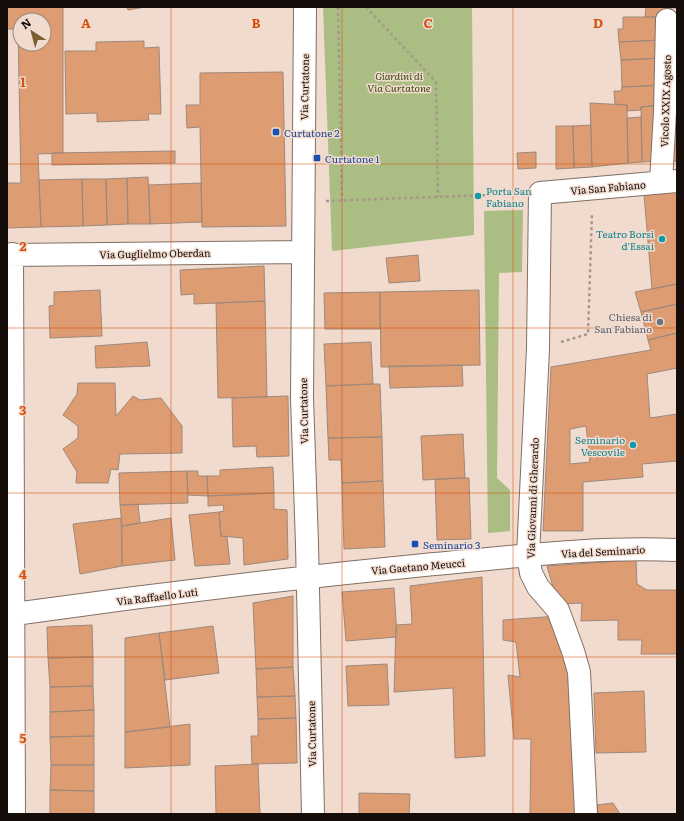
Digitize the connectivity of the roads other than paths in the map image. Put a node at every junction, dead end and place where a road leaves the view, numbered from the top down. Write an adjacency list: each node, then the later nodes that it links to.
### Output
1 (305, 7): 5 (street, Via Curtatone)
2 (667, 20): 3 (street, Vicolo XXIX Agosto)
3 (669, 181): 4 (street, Via San Fabiano)
4 (540, 193): 8 (street, Via Giovanni di Gherardo)
5 (303, 252): 6 (street, Via Guglielmo Oberdan); 9 (street, Via Curtatone)
6 (10, 254): 10 (street)
7 (677, 550): 8 (street, Via del Seminario)
8 (528, 555): 9 (street, Via Gaetano Meucci); 13 (street, Via Giovanni di Gherardo)
9 (308, 577): 10 (street, Via Raffaello Luti); 12 (street, Via Curtatone)
10 (10, 614): 11 (street)
11 (14, 814)
12 (313, 814)
13 (586, 814)

